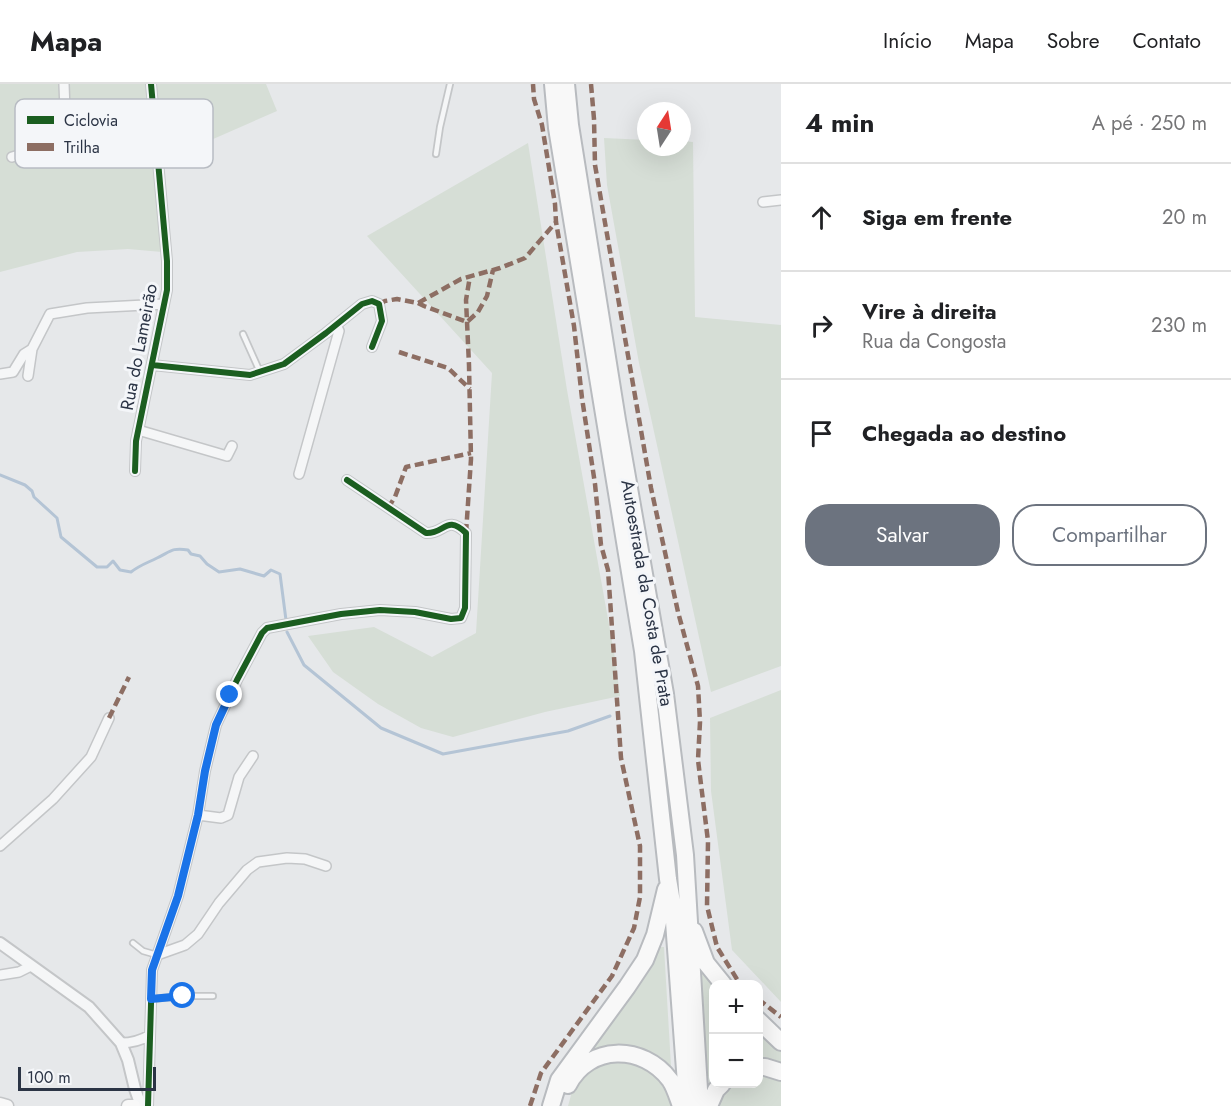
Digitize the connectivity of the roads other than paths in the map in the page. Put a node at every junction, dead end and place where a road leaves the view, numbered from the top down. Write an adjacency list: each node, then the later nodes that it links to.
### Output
1 (64, 84): 6 (street)
2 (151, 84): 7 (street, Rua do Lameirão)
3 (450, 84): 8 (lane)
4 (553, 84): 33 (highway, Autoestrada da Costa de Prata)
5 (566, 84): 34 (highway, Autoestrada da Costa de Prata)
6 (65, 99)
7 (152, 99)
8 (436, 154)
9 (15, 156): 10 (street)
10 (12, 157)
11 (159, 168): 14 (street, Rua do Lameirão)
12 (781, 200): 13 (street)
13 (764, 202)
14 (164, 304): 18 (street); 19 (street, Rua do Lameirão)
15 (336, 325): 17 (street); 20 (street); 26 (street)
16 (243, 334): 20 (lane)
17 (372, 347)
18 (33, 349): 21 (street); 22 (street)
19 (152, 365): 20 (street); 23 (street, Rua do Lameirão)
20 (260, 372)
21 (0, 374)
22 (28, 376)
23 (138, 430): 24 (street, Rua do Lameirão); 25 (street, Rua do Lameirão)
24 (232, 446)
25 (135, 471)
26 (299, 474)
27 (346, 480): 30 (street)
28 (109, 718): 31 (street)
29 (253, 756): 30 (street)
30 (198, 815): 37 (street)
31 (0, 846)
32 (326, 866): 37 (street)
33 (668, 879): 57 (highway); 60 (highway, Autoestrada da Costa de Prata)
34 (688, 912): 40 (highway); 61 (highway, Autoestrada da Costa de Prata)
35 (0, 943): 38 (street)
36 (133, 943): 37 (lane)
37 (157, 955): 42 (street)
38 (31, 966): 39 (street); 46 (street)
39 (0, 975)
40 (720, 980)
41 (213, 996): 42 (lane)
42 (151, 999): 44 (street)
43 (763, 1024): 45 (highway)
44 (150, 1035): 46 (street); 56 (street)
45 (781, 1042)
46 (121, 1043): 50 (street)
47 (763, 1067): 48 (highway)
48 (781, 1072)
49 (718, 1088): 62 (highway)
50 (135, 1089): 53 (street); 55 (street)
51 (0, 1104): 52 (main road)
52 (7, 1106)
53 (127, 1106): 54 (main road)
54 (134, 1106)
55 (141, 1106)
56 (148, 1106)
57 (551, 1106)
58 (562, 1106): 59 (highway)
59 (681, 1106)
60 (686, 1106)
61 (700, 1106)
62 (709, 1106)

